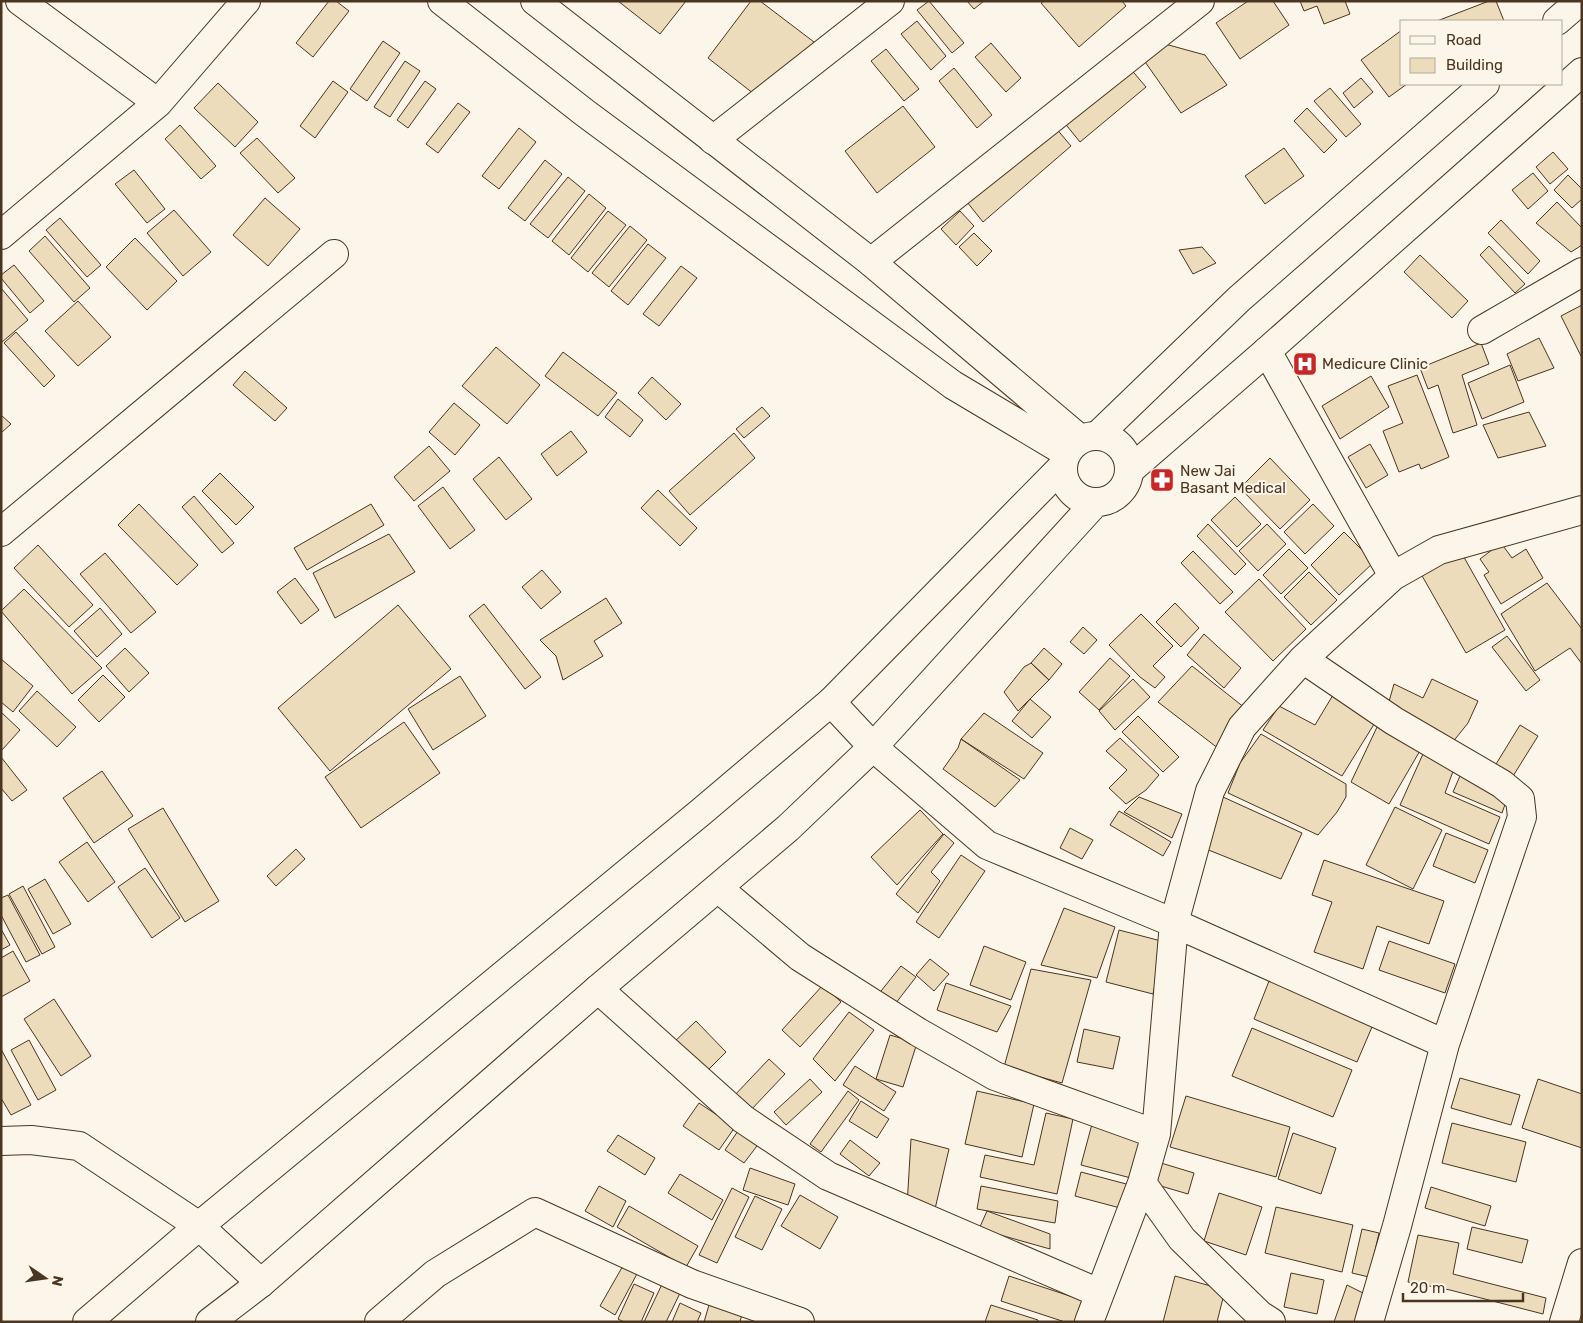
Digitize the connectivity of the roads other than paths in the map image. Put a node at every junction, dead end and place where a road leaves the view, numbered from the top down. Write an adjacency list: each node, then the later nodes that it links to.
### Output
1 (20, 1): 11 (street)
2 (246, 1): 11 (street)
3 (442, 1): 19 (street)
4 (535, 1): 12 (street)
5 (890, 1): 12 (street)
6 (1200, 1): 15 (street)
7 (1580, 1): 8 (street)
8 (1558, 20)
9 (1582, 72): 18 (street)
10 (1484, 85): 19 (street)
11 (158, 103): 13 (street)
12 (713, 140): 15 (street)
13 (1, 235)
14 (334, 254): 23 (street)
15 (870, 262): 19 (street)
16 (1582, 272): 17 (street)
17 (1482, 330)
18 (1267, 351): 20 (street); 24 (street)
19 (1077, 449): 20 (street); 21 (street); 26 (street)
20 (1130, 470): 21 (street)
21 (1095, 503): 27 (street)
22 (1582, 510): 24 (street)
23 (1, 532)
24 (1394, 576): 25 (street)
25 (1303, 659): 29 (street); 31 (street)
26 (831, 702): 27 (street); 35 (street)
27 (873, 747): 28 (street); 29 (street)
28 (718, 888): 30 (street); 32 (street)
29 (1174, 923): 31 (street); 32 (street)
30 (598, 989): 37 (street); 38 (street)
31 (1445, 1044): 45 (street)
32 (1156, 1134): 34 (street)
33 (1, 1142): 35 (street)
34 (1142, 1183): 38 (street); 44 (street)
35 (199, 1226): 37 (street); 39 (street)
36 (1582, 1263): 46 (street)
37 (261, 1283): 40 (street)
38 (1099, 1293): 43 (street)
39 (88, 1322)
40 (210, 1322)
41 (379, 1322): 42 (street)
42 (800, 1322)
43 (1089, 1322)
44 (1270, 1322)
45 (1369, 1322)
46 (1564, 1322)

